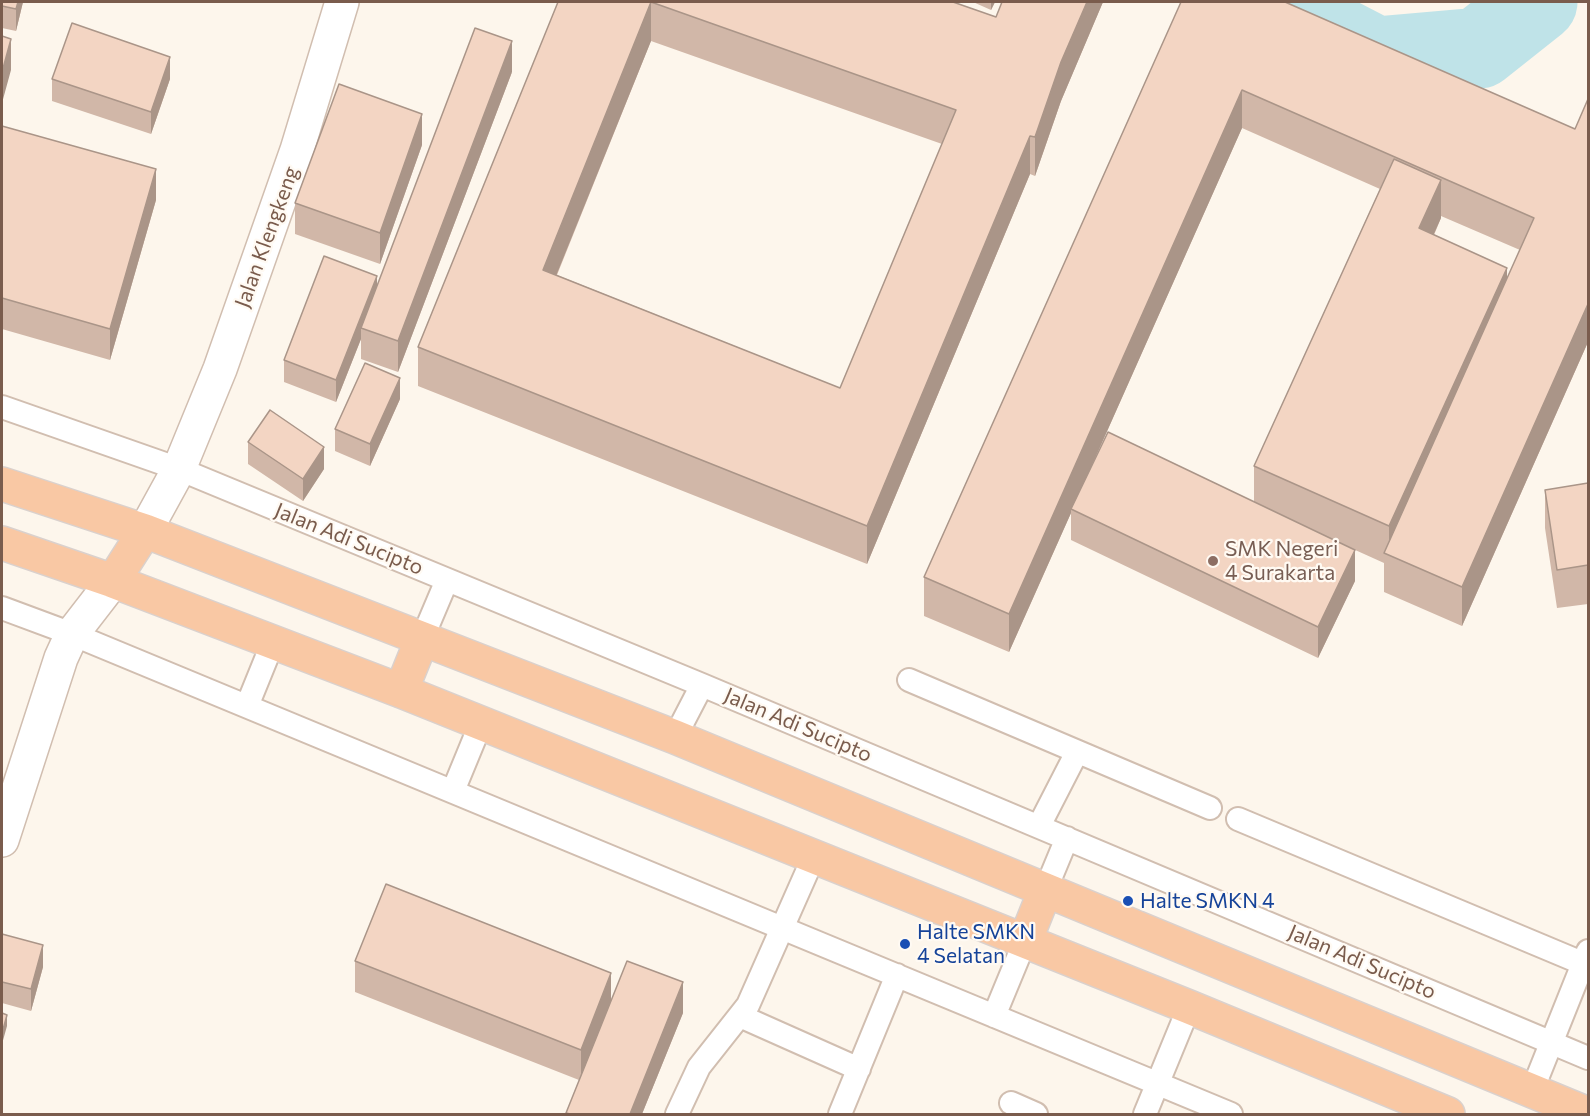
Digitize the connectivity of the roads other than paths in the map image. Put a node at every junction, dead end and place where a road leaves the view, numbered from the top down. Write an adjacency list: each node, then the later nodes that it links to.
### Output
1 (342, 2): 3 (street, Jalan Klengkeng)
2 (2, 408): 3 (lane, Jalan Adi Sucipto)
3 (179, 469): 5 (street, Jalan Klengkeng); 7 (lane, Jalan Adi Sucipto)
4 (2, 484): 5 (highway)
5 (145, 531): 8 (highway); 11 (highway)
6 (2, 543): 8 (highway)
7 (447, 580): 11 (lane); 14 (lane, Jalan Adi Sucipto)
8 (113, 581): 10 (street); 12 (highway)
9 (8, 610): 10 (lane)
10 (60, 629): 16 (lane); 25 (street)
11 (422, 639): 15 (highway); 18 (highway)
12 (273, 642): 15 (highway); 16 (lane)
13 (909, 680): 19 (lane)
14 (702, 685): 18 (lane); 23 (lane, Jalan Adi Sucipto)
15 (400, 691): 17 (highway)
16 (247, 706): 20 (lane)
17 (481, 723): 20 (lane); 26 (highway)
18 (675, 737): 27 (highway)
19 (1077, 752): 21 (lane); 23 (lane)
20 (453, 791): 28 (lane)
21 (1210, 808)
22 (1238, 819): 30 (lane)
23 (1039, 826): 24 (lane, Jalan Adi Sucipto)
24 (1067, 838): 27 (lane); 36 (lane, Jalan Adi Sucipto)
25 (2, 840)
26 (814, 856): 28 (lane); 29 (highway)
27 (1045, 891): 29 (highway); 31 (highway)
28 (783, 927): 32 (lane); 34 (lane)
29 (1025, 941): 33 (highway); 35 (lane)
30 (1585, 956): 36 (lane)
31 (1207, 959): 33 (highway); 40 (highway)
32 (897, 975): 35 (lane); 38 (lane)
33 (1189, 1007): 39 (lane); 47 (highway)
34 (741, 1016): 38 (lane); 42 (lane)
35 (994, 1016): 39 (lane)
36 (1551, 1042): 37 (lane, Jalan Adi Sucipto); 40 (lane)
37 (1588, 1058)
38 (858, 1070): 43 (lane)
39 (1157, 1084): 45 (lane); 46 (lane)
40 (1532, 1091): 48 (highway)
41 (1011, 1103): 44 (lane)
42 (677, 1114)
43 (840, 1114)
44 (1036, 1114)
45 (1146, 1114)
46 (1231, 1114)
47 (1448, 1114)
48 (1588, 1114)

